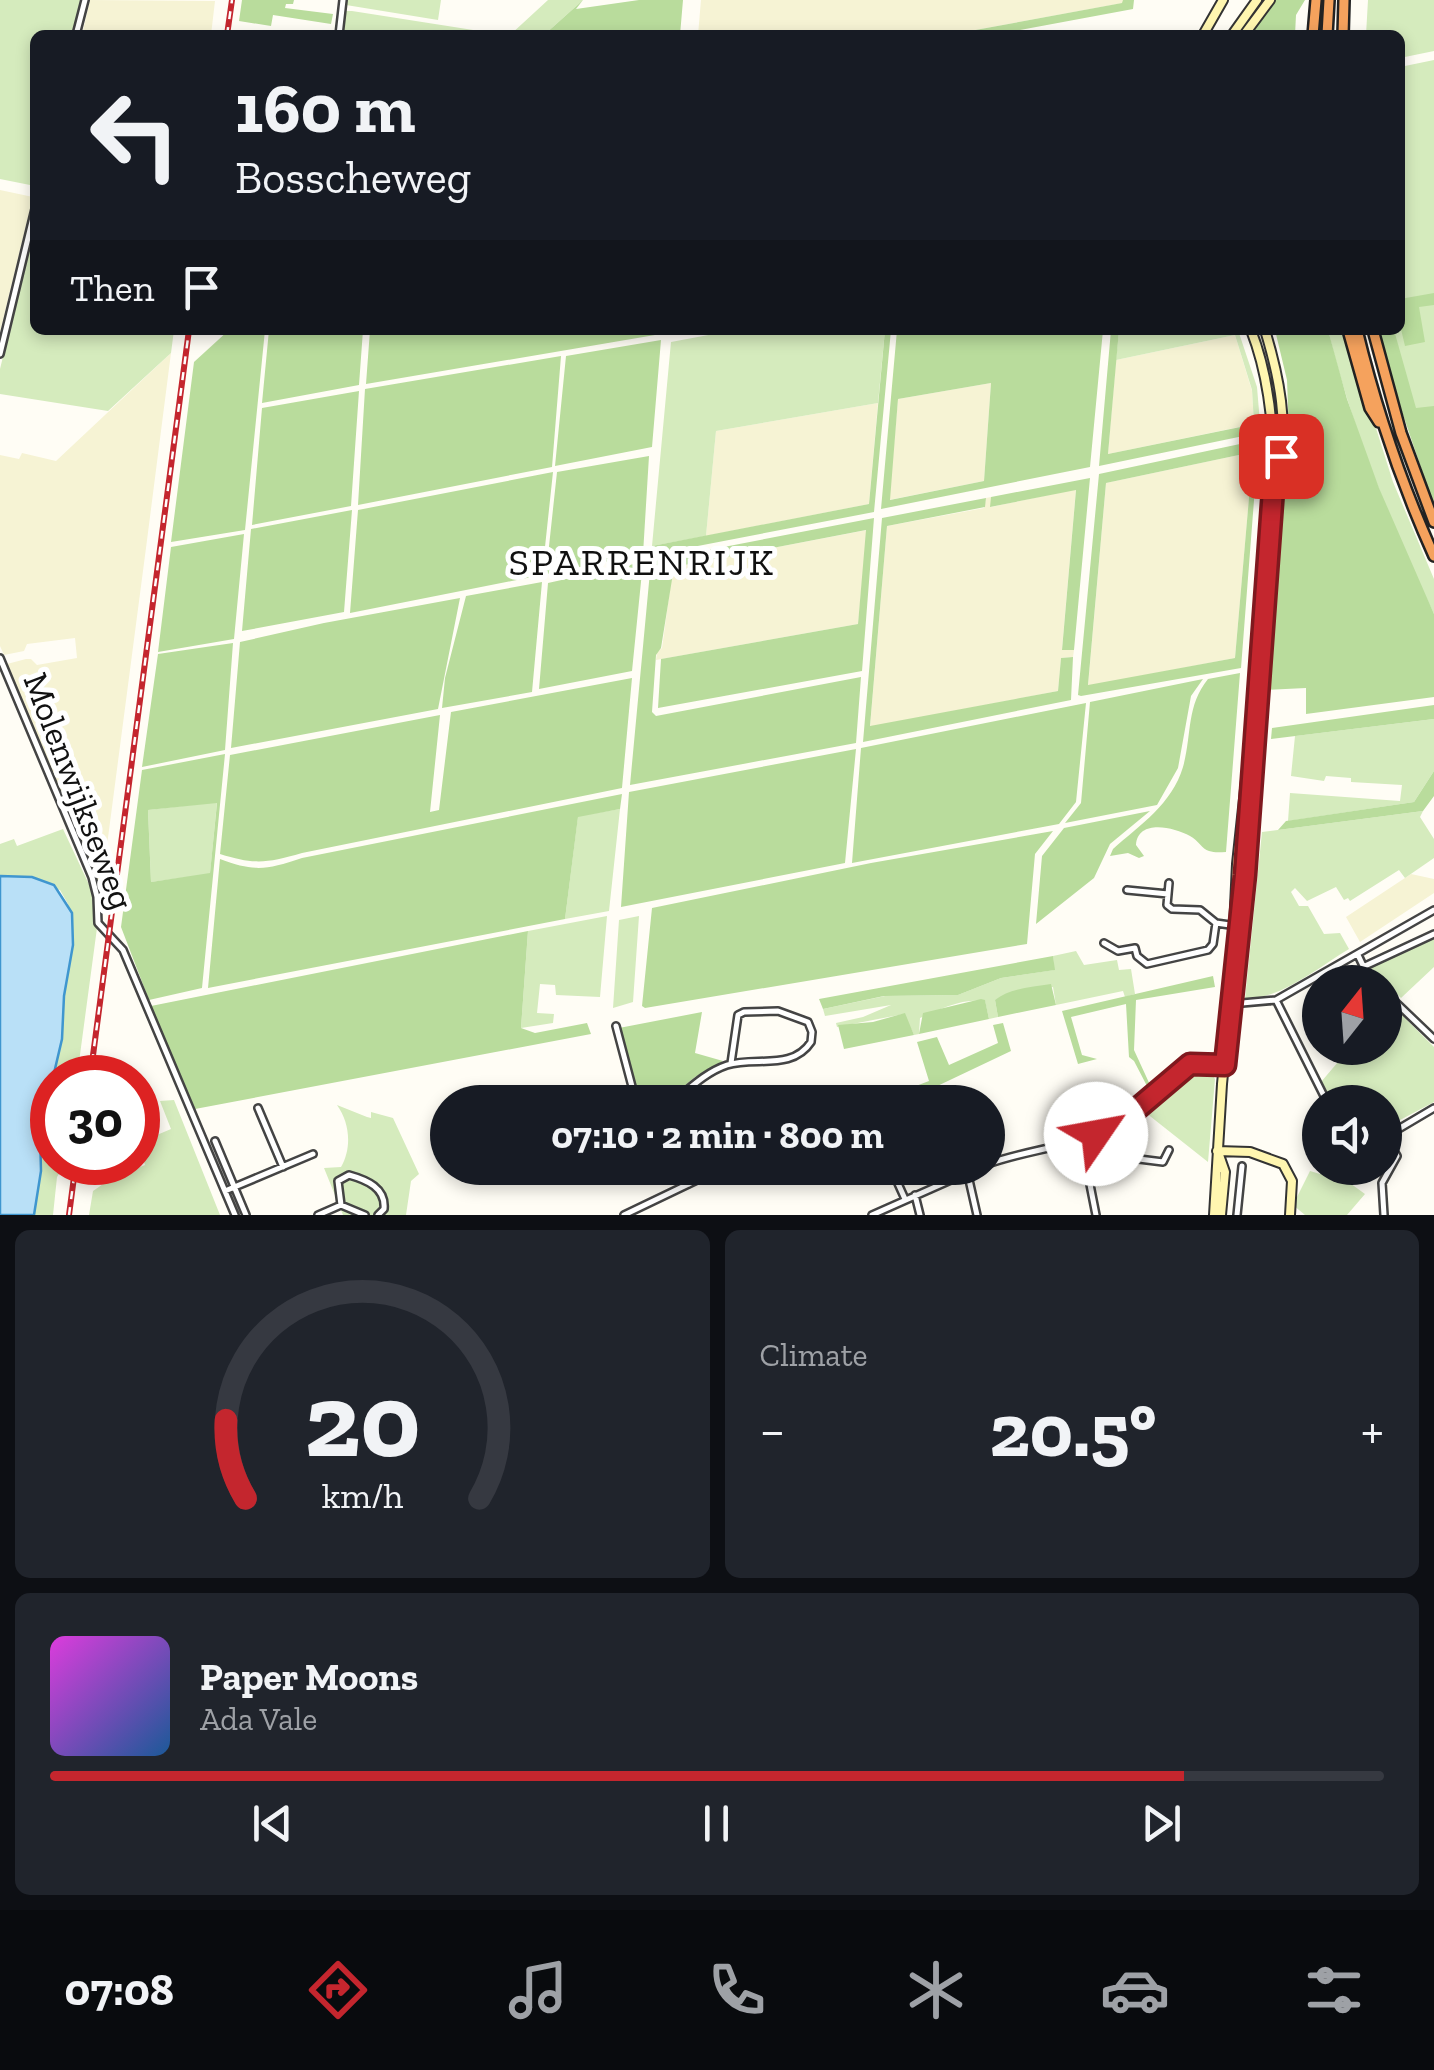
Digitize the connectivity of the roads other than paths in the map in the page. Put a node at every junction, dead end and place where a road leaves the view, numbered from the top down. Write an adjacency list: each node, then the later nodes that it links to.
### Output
1 (85, 0): 9 (street)
2 (344, 0): 10 (street)
3 (1223, 0): 11 (main road)
4 (1258, 0): 12 (main road)
5 (1270, 0): 13 (main road)
6 (1316, 0): 14 (highway)
7 (1329, 0): 15 (highway)
8 (1344, 0): 16 (highway)
9 (77, 30)
10 (340, 30)
11 (1206, 30)
12 (1236, 30)
13 (1248, 30)
14 (1313, 30)
15 (1327, 30)
16 (1343, 30)
17 (30, 231): 23 (street)
18 (1252, 335): 25 (main road)
19 (1266, 335): 25 (main road)
20 (1349, 335): 24 (highway)
21 (1359, 335): 24 (highway)
22 (1374, 335): 26 (highway)
23 (0, 354)
24 (1386, 433): 27 (highway)
25 (1274, 476): 34 (main road)
26 (1434, 522)
27 (1434, 556)
28 (0, 658): 68 (street, Molenwijkseweg)
29 (1169, 883): 31 (street)
30 (1127, 890): 31 (street)
31 (1168, 894): 33 (street)
32 (1434, 910): 37 (street)
33 (1216, 923): 34 (street); 36 (street)
34 (1236, 926): 41 (main road)
35 (1434, 934): 39 (street)
36 (1104, 944)
37 (1358, 955): 38 (street); 40 (street)
38 (1364, 965)
39 (1367, 965)
40 (1276, 1000): 41 (street); 49 (street)
41 (1230, 1004): 45 (main road)
42 (1402, 1008): 44 (street)
43 (616, 1026): 47 (street)
44 (1434, 1039)
45 (1225, 1062): 53 (street); 56 (main road)
46 (731, 1064): 46 (street); 48 (street)
47 (632, 1085)
48 (694, 1085)
49 (1318, 1085)
50 (258, 1108): 60 (street)
51 (1434, 1108): 52 (street)
52 (1402, 1127)
53 (1081, 1139): 58 (street); 61 (street)
54 (214, 1141): 67 (street)
55 (1169, 1150): 61 (street)
56 (1217, 1151): 82 (main road); 84 (main road)
57 (314, 1154): 60 (street)
58 (1005, 1159)
59 (1242, 1166): 83 (street)
60 (283, 1168): 67 (street)
61 (1086, 1168): 81 (street)
62 (687, 1185): 77 (street)
63 (899, 1185): 70 (street)
64 (935, 1185): 69 (street)
65 (970, 1185): 80 (street)
66 (1382, 1185): 85 (street)
67 (235, 1188): 68 (street); 73 (street)
68 (225, 1191): 72 (street, Molenwijkseweg)
69 (915, 1194): 70 (street); 79 (street)
70 (905, 1199): 78 (street)
71 (341, 1205): 74 (street); 75 (street); 76 (street)
72 (235, 1215)
73 (246, 1215)
74 (318, 1215)
75 (365, 1215)
76 (378, 1215)
77 (624, 1215)
78 (872, 1215)
79 (920, 1215)
80 (978, 1215)
81 (1096, 1215)
82 (1218, 1215)
83 (1237, 1215)
84 (1290, 1215)
85 (1384, 1215)

